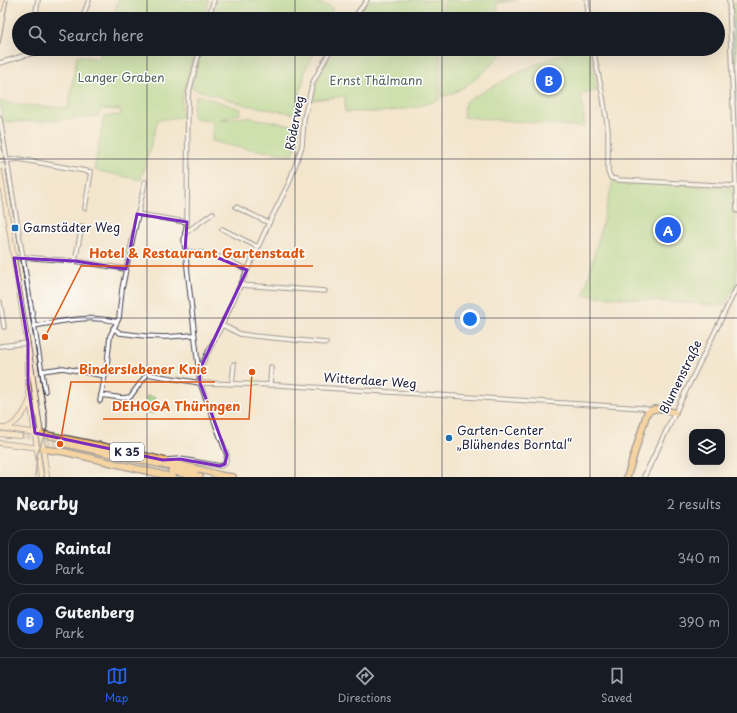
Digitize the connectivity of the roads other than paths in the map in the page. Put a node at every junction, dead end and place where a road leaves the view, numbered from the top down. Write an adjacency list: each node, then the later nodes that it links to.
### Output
1 (2, 0): 8 (main road)
2 (38, 0): 9 (street)
3 (89, 0): 10 (street)
4 (214, 0): 11 (street)
5 (367, 0): 12 (street)
6 (587, 0): 13 (street)
7 (729, 0): 21 (street)
8 (0, 9)
9 (36, 12)
10 (85, 12)
11 (210, 12)
12 (358, 12)
13 (588, 12)
14 (24, 56): 18 (street)
15 (198, 56): 32 (street)
16 (327, 56): 33 (street, Röderweg)
17 (594, 56): 26 (street)
18 (0, 63)
19 (0, 119): 20 (street)
20 (1, 124): 22 (street)
21 (736, 150): 26 (street)
22 (7, 160): 23 (street); 28 (street); 39 (street)
23 (0, 161)
24 (0, 172): 40 (main road)
25 (144, 182): 31 (street)
26 (736, 186): 29 (street)
27 (236, 207): 33 (street)
28 (85, 208)
29 (737, 211)
30 (213, 213): 36 (street)
31 (137, 214): 32 (street); 42 (street)
32 (186, 222): 36 (street)
33 (268, 223): 37 (street, Röderweg)
34 (82, 226): 41 (street)
35 (222, 229): 37 (street)
36 (185, 233): 38 (street)
37 (258, 246): 43 (street, Röderweg)
38 (185, 251): 43 (street); 53 (street)
39 (23, 257): 40 (street); 41 (street); 50 (street)
40 (14, 258): 54 (main road)
41 (75, 261): 42 (street)
42 (126, 269): 48 (street)
43 (248, 270): 44 (street, Röderweg)
44 (241, 285): 46 (street); 49 (street, Röderweg)
45 (737, 287): 70 (street, Blumenstraße)
46 (326, 291)
47 (0, 304): 51 (street)
48 (117, 322): 50 (street); 52 (street)
49 (222, 325): 55 (street); 60 (street, Röderweg)
50 (34, 326): 59 (street)
51 (4, 327)
52 (113, 328): 53 (street); 61 (street)
53 (194, 335): 60 (street)
54 (28, 343): 56 (street); 67 (main road); 72 (main road)
55 (326, 343)
56 (0, 346)
57 (234, 364): 63 (street)
58 (271, 367): 64 (street)
59 (42, 371): 61 (street); 65 (street)
60 (199, 371): 62 (street)
61 (104, 376): 66 (street)
62 (200, 383): 63 (street, Witterdaer Weg); 66 (street, Witterdaer Weg); 78 (street)
63 (232, 384): 64 (street, Witterdaer Weg)
64 (270, 385): 69 (street, Witterdaer Weg)
65 (45, 391)
66 (101, 394): 68 (street)
67 (31, 399): 71 (main road); 72 (main road)
68 (100, 401)
69 (650, 410): 70 (highway); 85 (highway)
70 (675, 414): 86 (street, Blumenstraße)
71 (2, 429): 72 (main road, K 35)
72 (38, 434): 76 (main road); 77 (main road); 78 (highway, K 35)
73 (0, 435): 74 (main road)
74 (20, 438)
75 (0, 443): 76 (main road, K 35)
76 (37, 448): 77 (main road, K 35); 80 (main road)
77 (43, 449): 81 (main road); 82 (highway, K 35)
78 (163, 460): 79 (highway, K 35)
79 (220, 475): 83 (highway, K 35); 84 (highway, K 35)
80 (41, 477)
81 (47, 477)
82 (173, 477)
83 (200, 477)
84 (232, 477)
85 (627, 477)
86 (644, 477)

